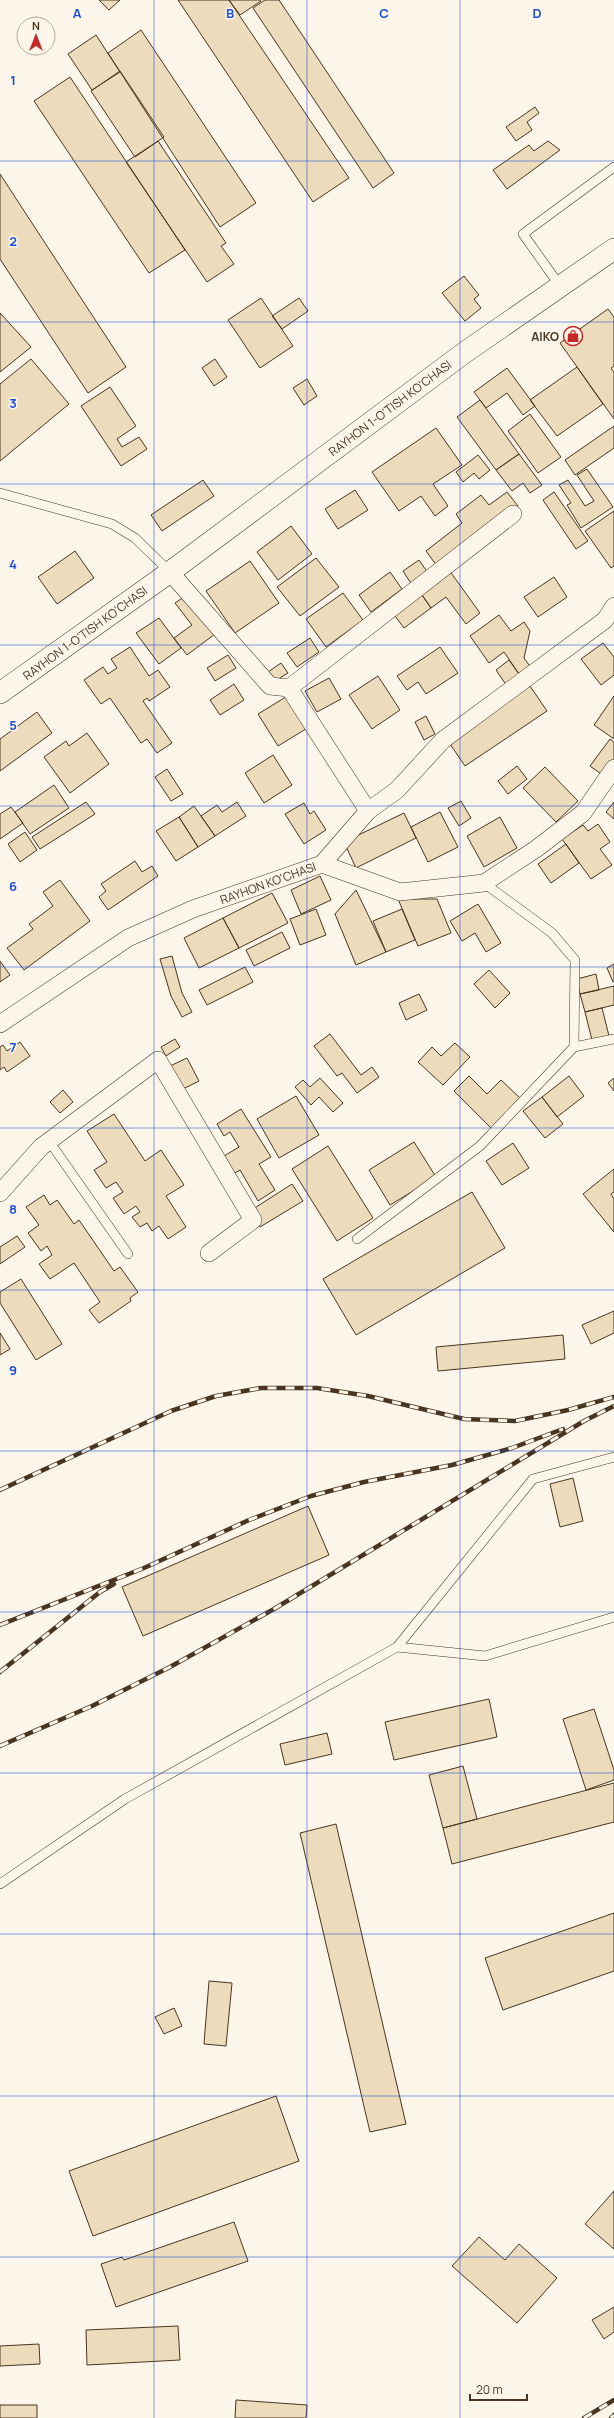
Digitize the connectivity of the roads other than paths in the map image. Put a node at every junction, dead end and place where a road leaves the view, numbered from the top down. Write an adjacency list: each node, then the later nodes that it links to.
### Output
1 (614, 167): 3 (lane)
2 (614, 249): 3 (street, RAYHON 1-O'TISH KO'CHASI)
3 (560, 286): 6 (street, RAYHON 1-O'TISH KO'CHASI)
4 (0, 493): 6 (lane)
5 (513, 514): 8 (street)
6 (170, 572): 8 (street); 9 (street, RAYHON 1-O'TISH KO'CHASI)
7 (614, 606): 11 (street)
8 (289, 688): 11 (street)
9 (0, 693)
10 (614, 768): 13 (street, RAYHON KO'CHASI)
11 (368, 811): 12 (street)
12 (322, 864): 13 (street, RAYHON KO'CHASI); 14 (street, RAYHON KO'CHASI)
13 (484, 883): 16 (lane)
14 (0, 1024)
15 (614, 1039): 16 (lane)
16 (574, 1046): 19 (lane)
17 (49, 1141): 18 (street); 20 (street); 21 (lane)
18 (0, 1193)
19 (357, 1239)
20 (209, 1253)
21 (128, 1254)
22 (614, 1458): 24 (lane)
23 (614, 1617): 24 (lane)
24 (397, 1647): 25 (lane)
25 (0, 1884)

